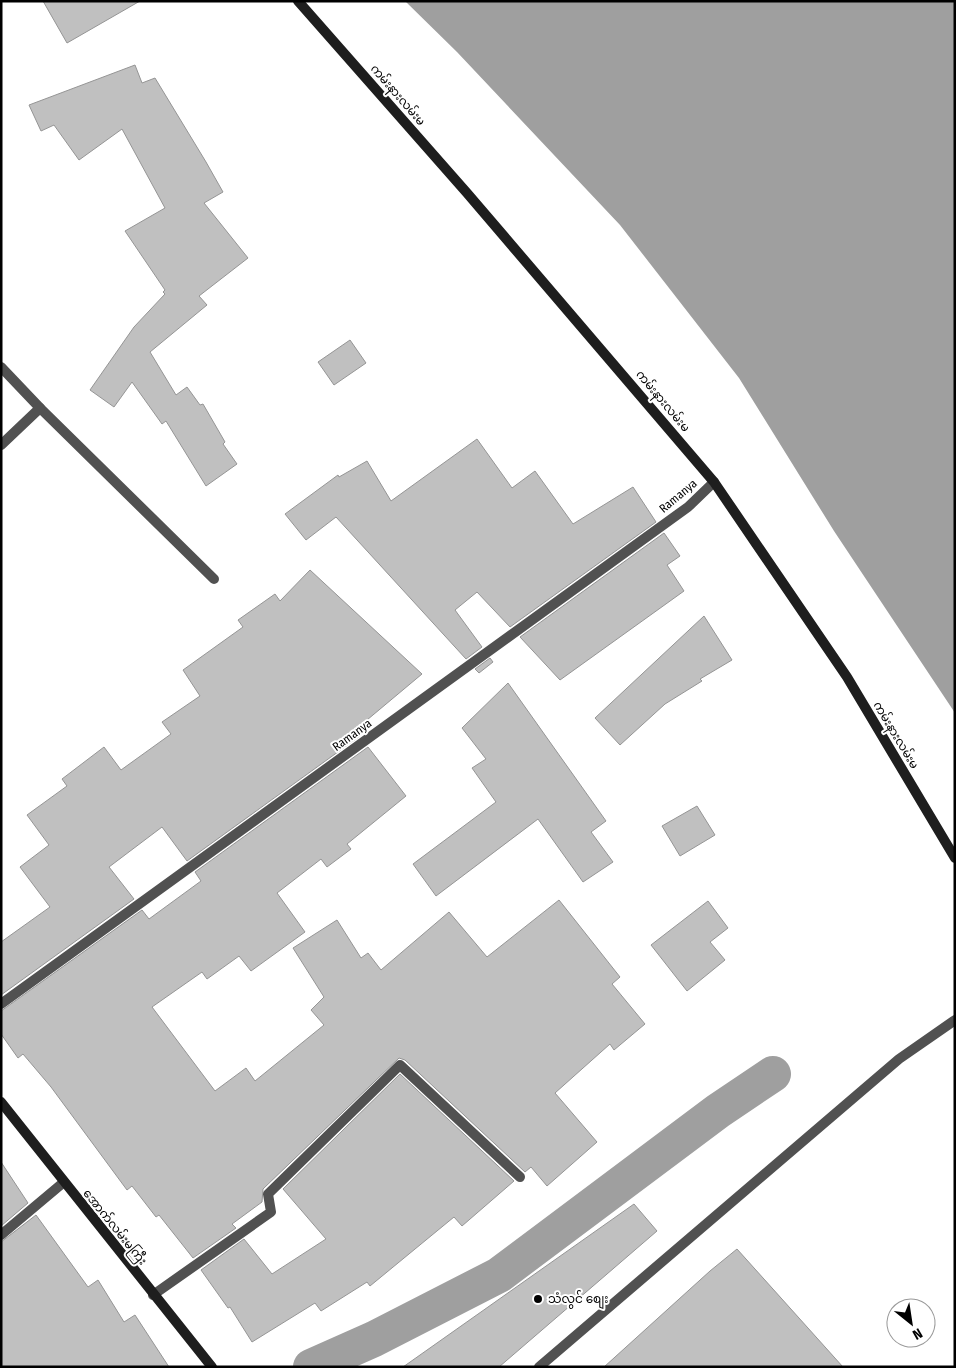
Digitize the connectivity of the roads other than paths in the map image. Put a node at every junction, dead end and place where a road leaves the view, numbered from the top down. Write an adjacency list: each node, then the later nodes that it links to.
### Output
1 (298, 1): 5 (main road, ကမ်းနားလမ်းမ)
2 (1, 367): 3 (street)
3 (40, 408): 4 (street); 6 (street)
4 (1, 445)
5 (714, 482): 7 (main road, ကမ်းနားလမ်းမ); 8 (street, Ramanya)
6 (214, 579)
7 (955, 858)
8 (1, 1004)
9 (955, 1020): 16 (street)
10 (1, 1102): 12 (main road, အောက်လမ်းမကြီး)
11 (520, 1177): 14 (street)
12 (64, 1182): 13 (street); 14 (main road, အောက်လမ်းမကြီး)
13 (1, 1235)
14 (153, 1294): 15 (main road, အောက်လမ်းမကြီး)
15 (212, 1367)
16 (539, 1367)

